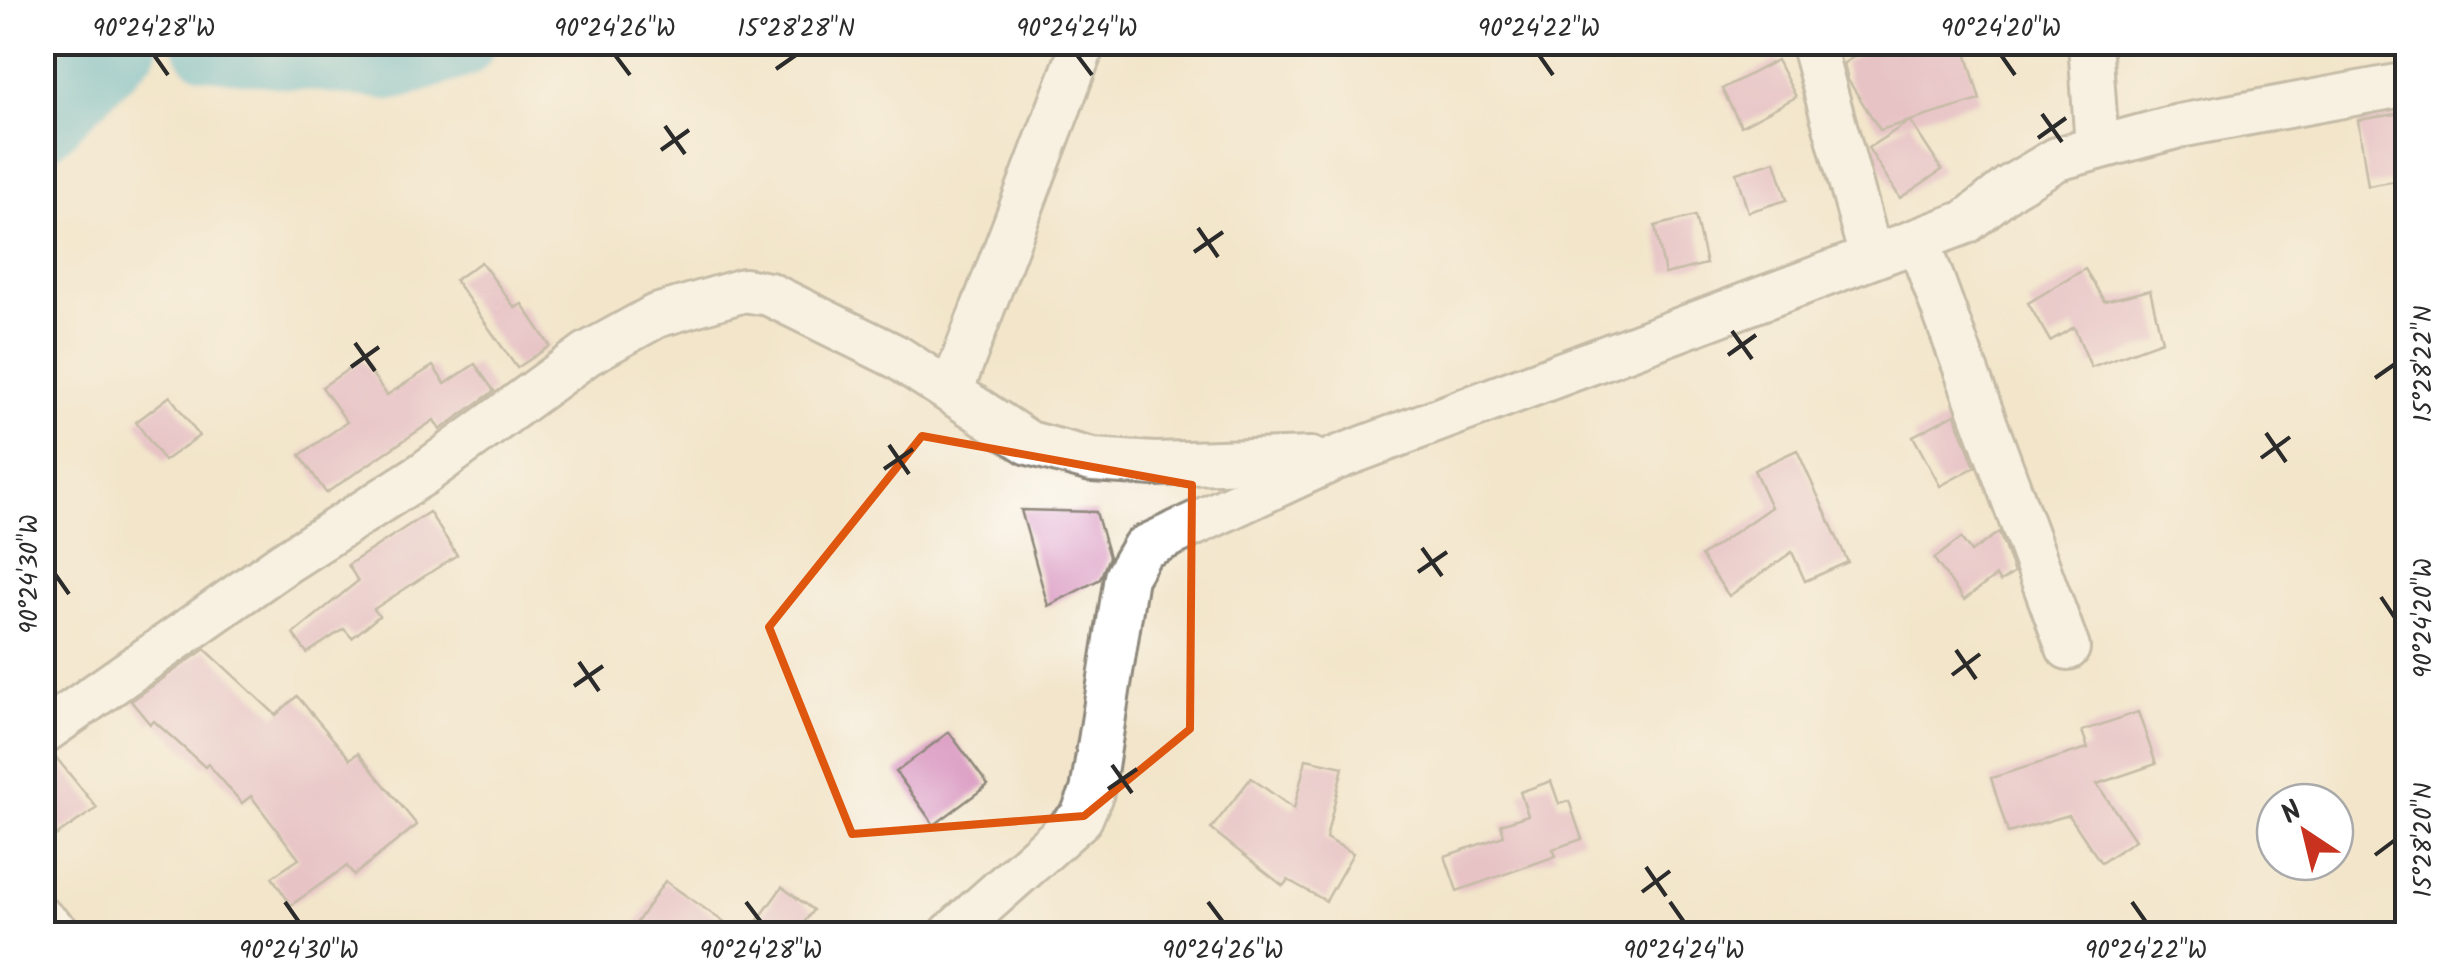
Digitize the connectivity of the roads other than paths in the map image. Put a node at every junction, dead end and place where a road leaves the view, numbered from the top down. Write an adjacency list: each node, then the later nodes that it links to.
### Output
1 (1084, 42): 8 (street)
2 (1812, 42): 7 (street)
3 (2090, 42): 5 (street)
4 (2408, 84): 5 (street)
5 (2097, 148): 6 (street)
6 (1918, 240): 7 (street); 10 (street)
7 (1871, 258): 9 (street)
8 (952, 392): 9 (street); 11 (street)
9 (1334, 459): 14 (street)
10 (2068, 648)
11 (42, 733)
12 (42, 919): 13 (street)
13 (59, 934)
14 (950, 934)

